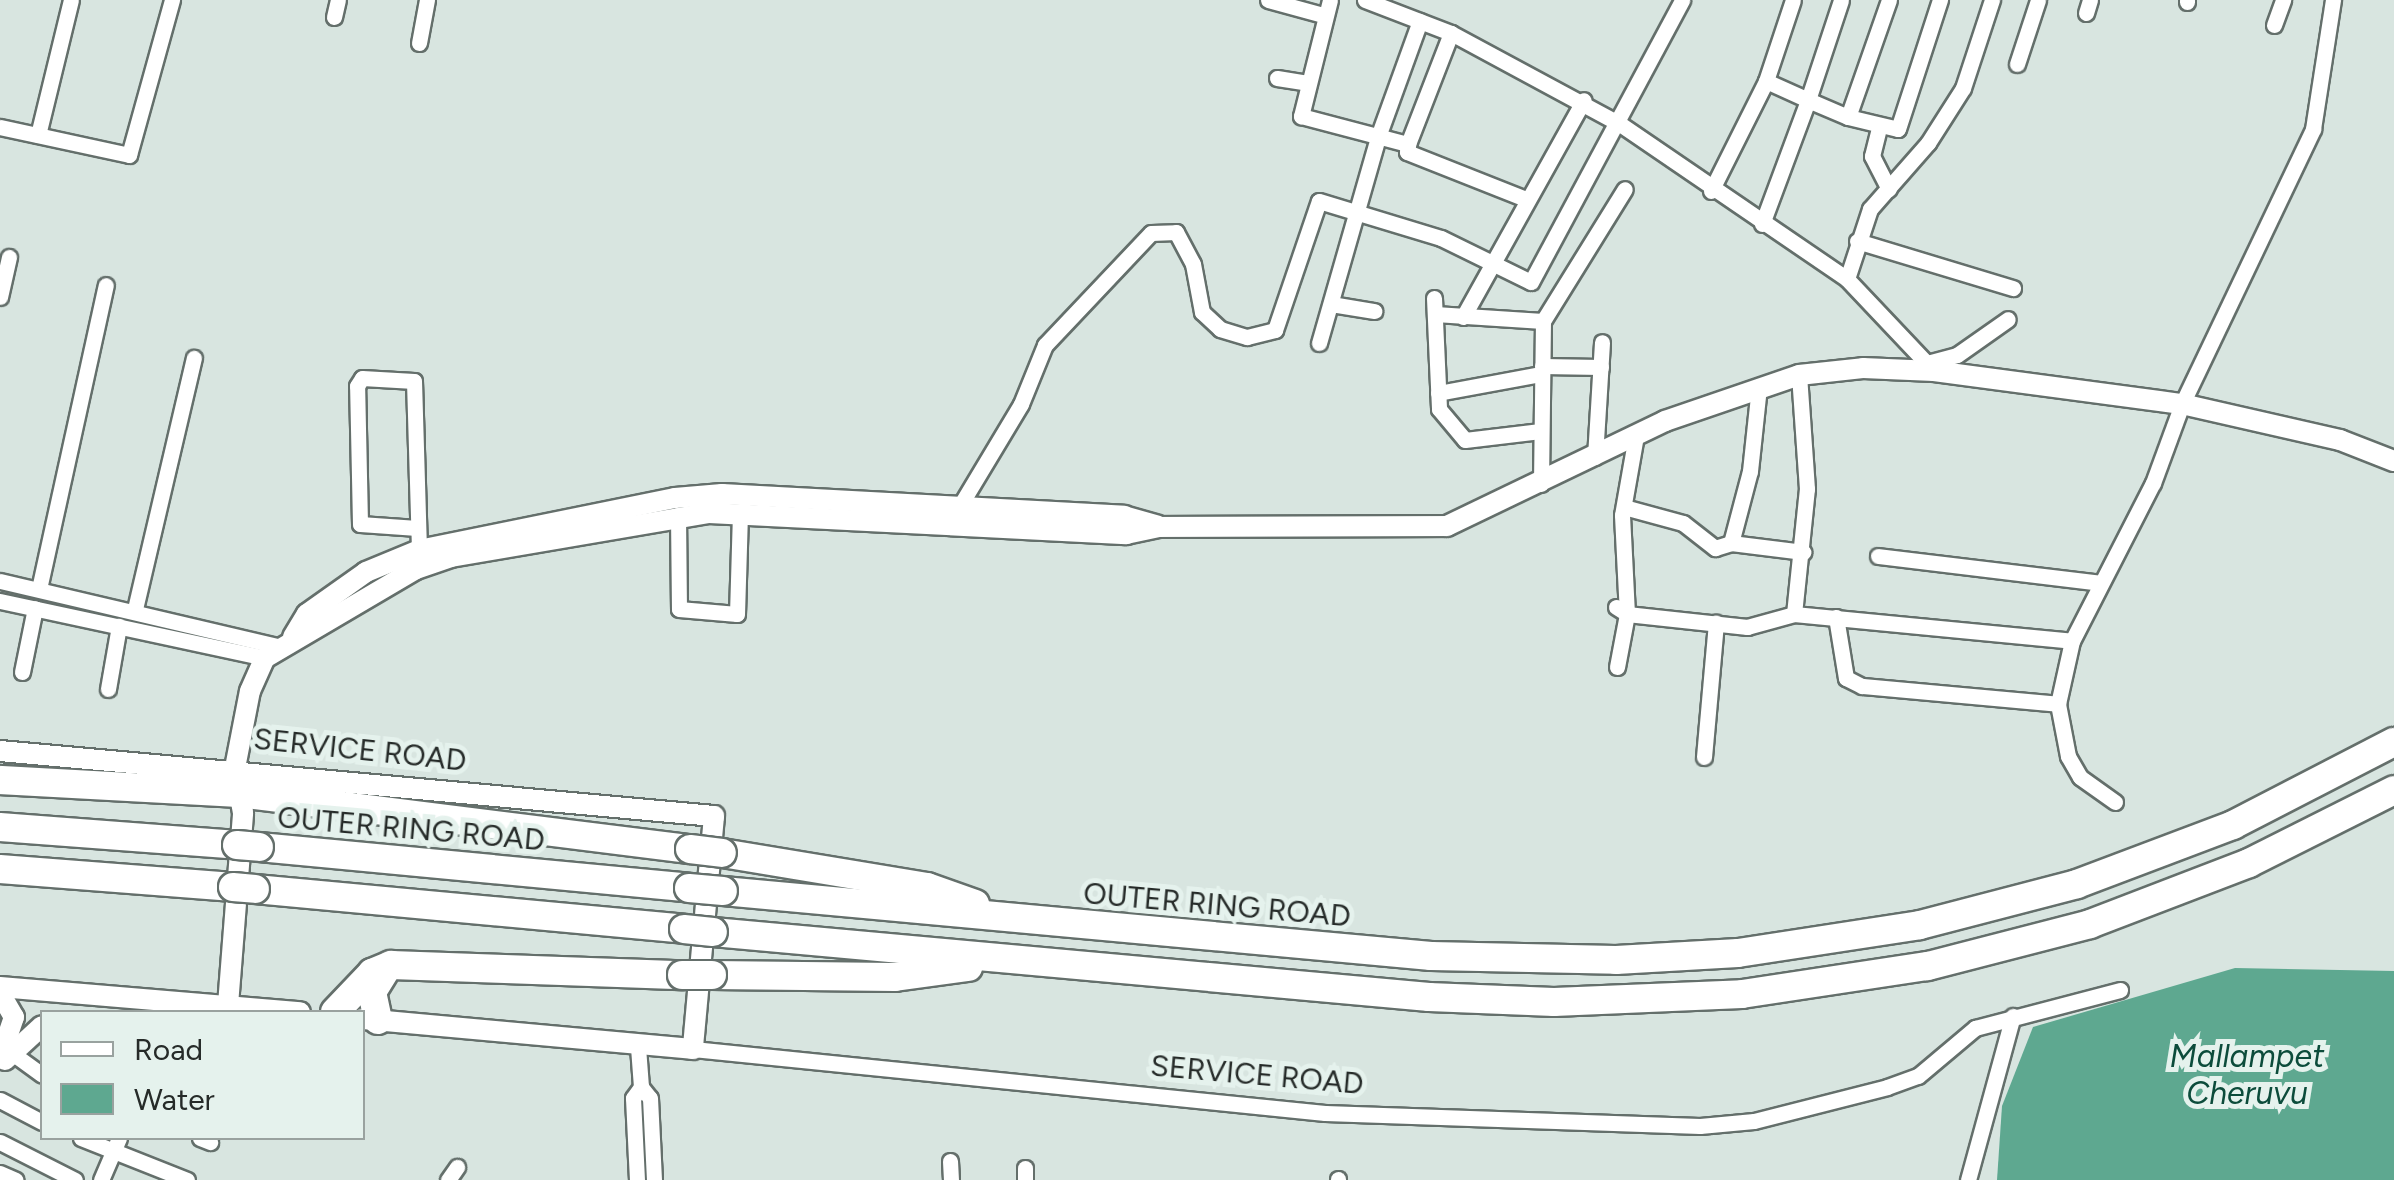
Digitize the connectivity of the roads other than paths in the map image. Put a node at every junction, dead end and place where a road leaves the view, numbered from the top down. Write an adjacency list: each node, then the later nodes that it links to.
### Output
1 (70, 0): 35 (street)
2 (172, 0): 35 (street)
3 (338, 0): 18 (street)
4 (428, 0): 22 (street)
5 (1268, 0): 17 (street)
6 (1365, 0): 16 (street)
7 (1682, 0): 30 (street)
8 (1793, 0): 25 (street)
9 (1841, 0): 28 (street)
10 (1890, 0): 29 (street)
11 (1940, 0): 33 (street)
12 (1992, 0): 36 (street)
13 (2038, 0): 23 (street)
14 (2283, 0): 20 (street)
15 (2334, 0): 65 (street)
16 (1404, 7): 19 (street)
17 (1327, 8): 26 (street)
18 (334, 17)
19 (1420, 21): 21 (street); 34 (street)
20 (2274, 24)
21 (1451, 34): 27 (street); 37 (street)
22 (419, 43)
23 (2016, 64)
24 (1276, 78): 26 (street)
25 (1766, 81): 28 (street); 40 (street)
26 (1308, 83): 34 (street)
27 (1584, 100): 30 (street); 41 (street)
28 (1808, 100): 29 (street); 43 (street)
29 (1848, 117): 32 (street)
30 (1620, 124): 40 (street); 46 (street)
31 (0, 126): 35 (street)
32 (1879, 128): 33 (street); 39 (street)
33 (1898, 129): 36 (street)
34 (1379, 134): 37 (street); 42 (street)
35 (38, 135)
36 (1928, 143): 39 (street)
37 (1408, 144): 41 (street)
38 (1624, 189): 55 (street)
39 (1889, 189): 44 (street)
40 (1711, 191): 43 (street)
41 (1524, 198): 46 (street)
42 (1358, 213): 46 (street); 51 (street); 72 (street)
43 (1762, 224): 47 (street)
44 (1857, 241): 47 (street); 49 (street)
45 (9, 257): 50 (street)
46 (1489, 261): 53 (street)
47 (1846, 279): 60 (street)
48 (106, 285): 84 (street)
49 (2013, 288)
50 (0, 297)
51 (1331, 304): 52 (street); 57 (street)
52 (1374, 310)
53 (1463, 317): 55 (street); 64 (street)
54 (2008, 319): 60 (street)
55 (1543, 321): 61 (street)
56 (1602, 342): 59 (street)
57 (1320, 343)
58 (194, 358): 87 (street)
59 (1600, 367): 61 (street); 68 (street)
60 (1931, 367): 62 (main road); 65 (main road)
61 (1542, 370): 64 (street); 66 (street)
62 (1799, 375): 63 (main road); 80 (street)
63 (1759, 388): 67 (main road); 78 (street)
64 (1438, 393): 66 (street)
65 (2182, 404): 69 (main road); 83 (street)
66 (1540, 431): 70 (street)
67 (1636, 436): 68 (main road); 71 (street)
68 (1595, 457): 70 (main road)
69 (2394, 461)
70 (1541, 484): 75 (main road)
71 (1624, 507): 78 (street); 88 (street)
72 (958, 509): 75 (main road); 79 (main road)
73 (740, 512): 74 (main road); 74 (street); 75 (main road)
74 (678, 516): 94 (main road)
75 (1160, 527)
76 (395, 528): 77 (street); 77 (street); 79 (street)
77 (417, 528): 79 (street)
78 (1731, 543): 80 (street)
79 (414, 552): 94 (main road)
80 (1803, 552): 89 (street)
81 (1878, 556): 83 (street)
82 (0, 582): 84 (street)
83 (2100, 583): 93 (street)
84 (39, 589): 87 (street)
85 (0, 601): 86 (street)
86 (35, 608): 92 (street); 96 (street)
87 (135, 609): 94 (street)
88 (1621, 611): 91 (street); 95 (street)
89 (1794, 614): 90 (street); 91 (street)
90 (1836, 617): 93 (street); 98 (street)
91 (1716, 623): 101 (street)
92 (120, 626): 94 (street); 97 (street)
93 (2072, 641): 98 (street)
94 (279, 647): 103 (main road)
95 (1617, 667)
96 (22, 672)
97 (108, 689)
98 (2058, 704): 105 (street)
99 (2394, 742): 108 (highway, OUTER RING ROAD)
100 (0, 751): 103 (main road, SERVICE ROAD)
101 (1704, 757)
102 (0, 780): 103 (highway)
103 (237, 781): 108 (highway, bridge); 114 (main road); 122 (main road, SERVICE ROAD)
104 (2394, 790): 109 (highway)
105 (2115, 802)
106 (0, 827): 108 (highway, OUTER RING ROAD, bridge)
107 (0, 870): 109 (highway, bridge)
108 (1015, 918)
109 (1014, 960): 110 (highway, bridge)
110 (390, 965): 117 (highway); 119 (highway)
111 (0, 990): 113 (main road); 120 (main road)
112 (2120, 990): 118 (street, SERVICE ROAD)
113 (82, 995): 114 (main road); 115 (main road)
114 (228, 1005): 116 (main road)
115 (63, 1010)
116 (279, 1010)
117 (337, 1010)
118 (2013, 1016): 122 (street, SERVICE ROAD); 138 (street)
119 (370, 1020): 121 (main road, SERVICE ROAD)
120 (21, 1046): 123 (street)
121 (638, 1046): 122 (main road, SERVICE ROAD); 124 (street)
122 (693, 1049)
123 (40, 1071)
124 (641, 1087): 135 (street); 136 (street)
125 (0, 1100): 126 (street)
126 (40, 1121)
127 (0, 1142): 132 (street)
128 (117, 1144): 133 (street); 134 (street)
129 (950, 1161): 137 (street)
130 (0, 1173): 131 (street)
131 (16, 1180)
132 (76, 1180)
133 (102, 1180)
134 (186, 1180)
135 (637, 1180)
136 (654, 1180)
137 (950, 1180)
138 (1968, 1180)

